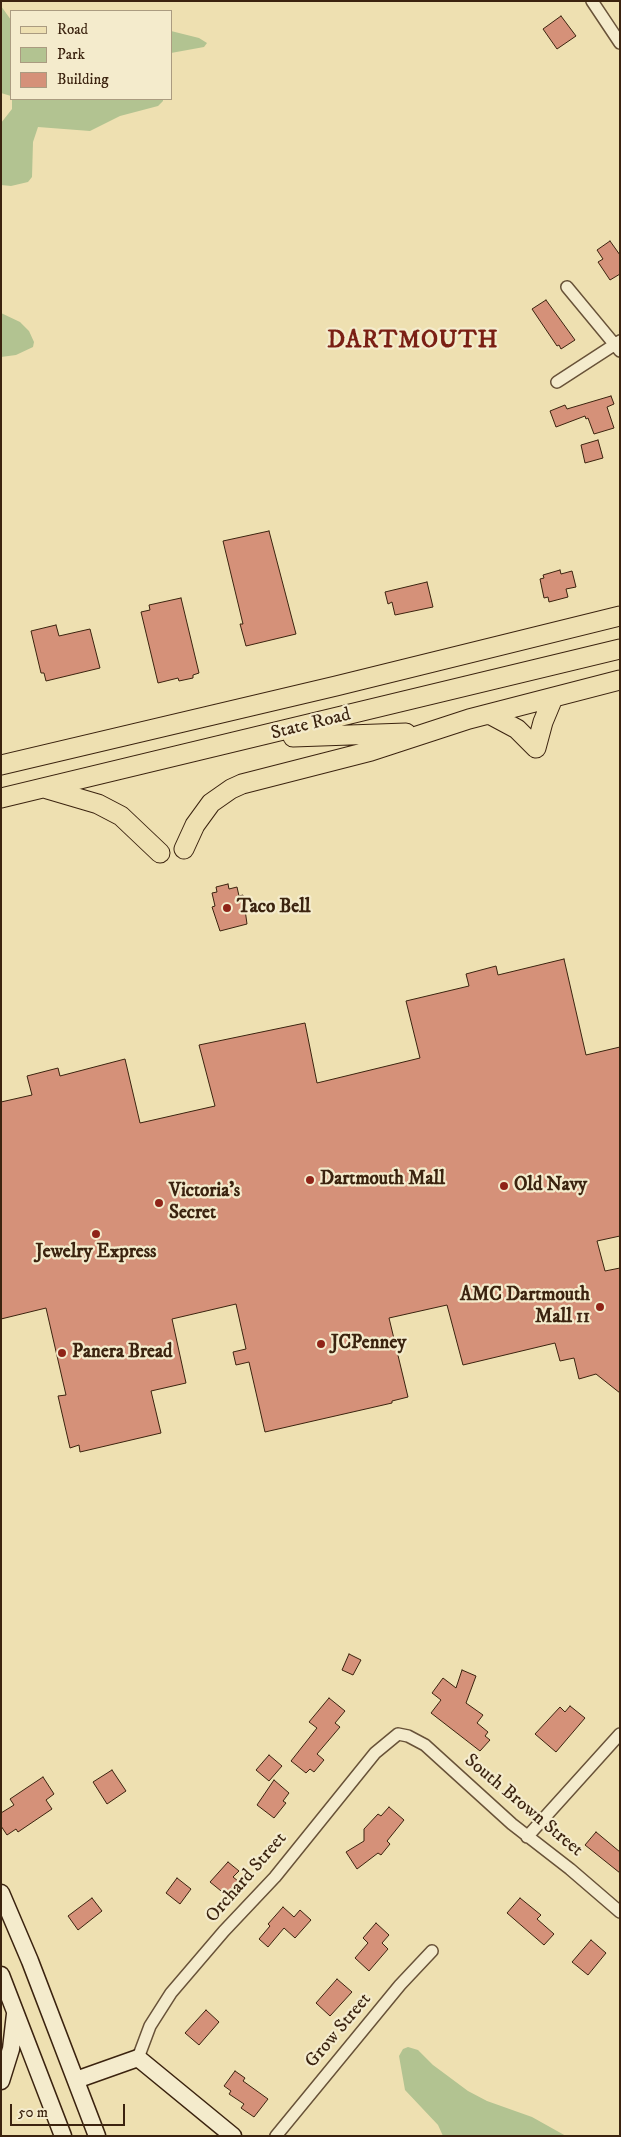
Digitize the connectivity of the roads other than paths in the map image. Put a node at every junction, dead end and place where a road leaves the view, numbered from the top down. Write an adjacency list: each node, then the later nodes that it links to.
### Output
1 (592, 1): 2 (street)
2 (620, 43)
3 (567, 287): 4 (street)
4 (618, 345): 5 (street)
5 (557, 382)
6 (620, 616): 13 (main road, State Road)
7 (620, 649): 12 (main road, State Road)
8 (620, 680): 9 (main road)
9 (553, 698): 10 (main road); 10 (main road)
10 (489, 714): 11 (main road)
11 (425, 733): 12 (main road); 16 (main road)
12 (256, 738): 14 (main road, State Road)
13 (1, 765)
14 (43, 788): 15 (main road, State Road); 17 (main road)
15 (1, 798)
16 (184, 849)
17 (160, 852)
18 (400, 1734): 20 (street, South Brown Street); 26 (street, Orchard Street)
19 (620, 1734): 20 (street)
20 (528, 1837): 22 (street, South Brown Street)
21 (1, 1893): 27 (main road)
22 (620, 1912)
23 (432, 1951): 32 (street, Grow Street)
24 (1, 1976): 25 (main road)
25 (16, 2012): 28 (main road); 29 (main road)
26 (138, 2058): 27 (main road); 31 (main road)
27 (76, 2080): 30 (main road)
28 (1, 2081)
29 (63, 2136)
30 (97, 2136)
31 (233, 2136)
32 (276, 2136)

